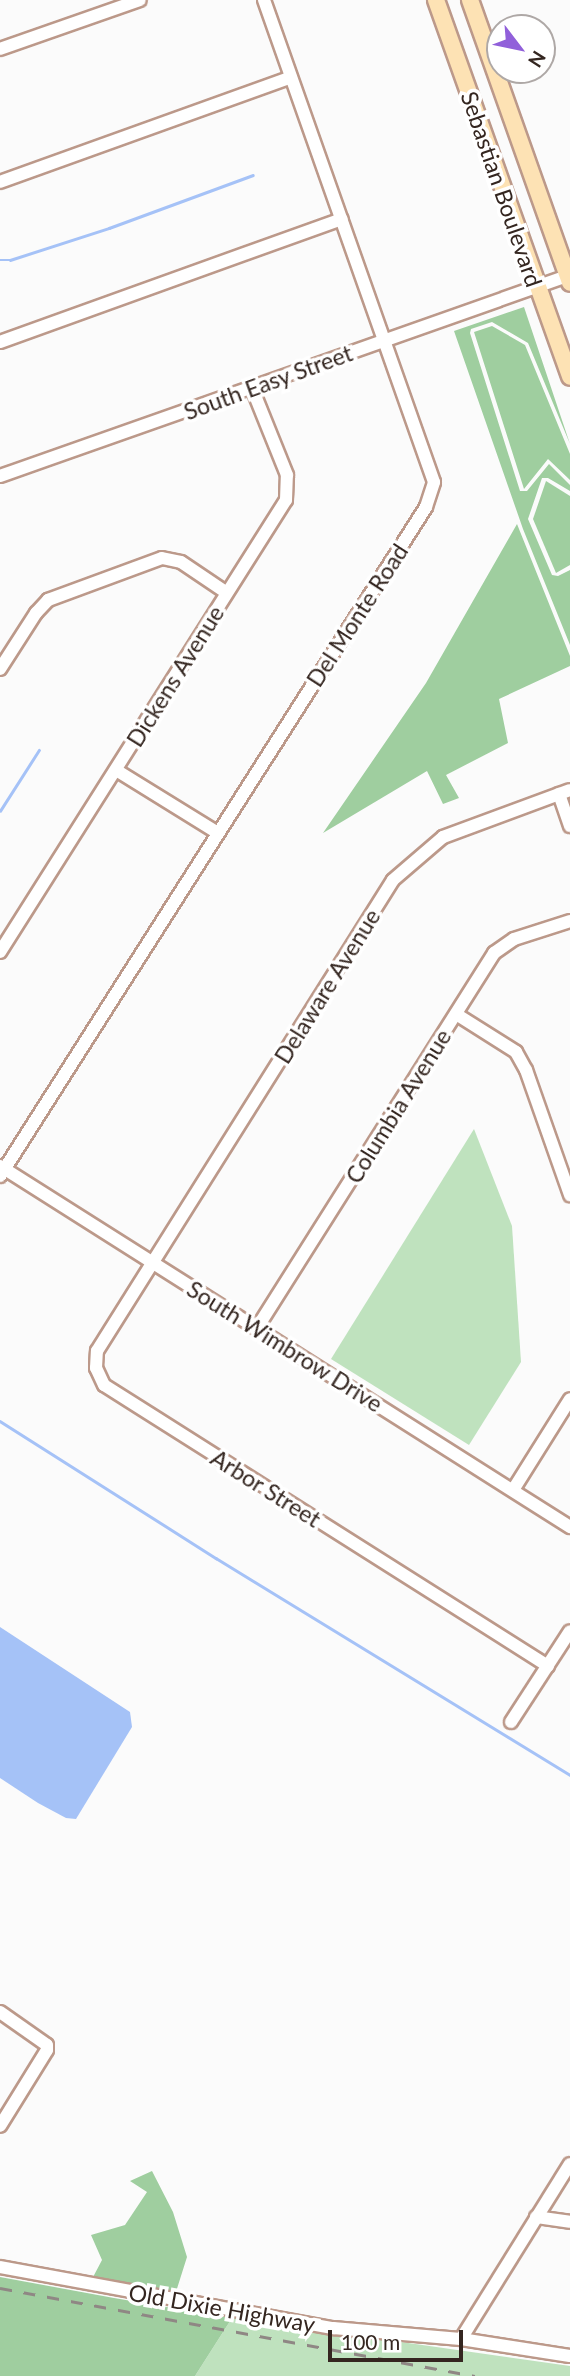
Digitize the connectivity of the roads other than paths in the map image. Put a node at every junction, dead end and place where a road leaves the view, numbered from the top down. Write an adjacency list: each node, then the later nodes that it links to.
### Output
1 (140, 0): 5 (street)
2 (264, 0): 6 (street, Del Monte Road)
3 (436, 0): 10 (main road, Sebastian Boulevard)
4 (470, 0): 9 (main road, Sebastian Boulevard)
5 (0, 49)
6 (291, 78): 7 (street); 8 (street, Del Monte Road)
7 (0, 182)
8 (342, 219): 11 (street, Del Monte Road); 12 (street)
9 (569, 278): 10 (street, South Easy Street)
10 (536, 287): 11 (street, South Easy Street); 13 (main road, Sebastian Boulevard)
11 (385, 340): 14 (street, South Easy Street); 21 (street, Del Monte Road)
12 (0, 342)
13 (570, 377)
14 (252, 388): 15 (street, South Easy Street); 16 (street, Dickens Avenue)
15 (0, 476)
16 (227, 593): 17 (street); 18 (street, Dickens Avenue)
17 (0, 669)
18 (116, 770): 21 (street); 23 (street, Dickens Avenue)
19 (565, 792): 20 (street); 27 (street, Delaware Avenue)
20 (570, 826)
21 (218, 834): 25 (street, Del Monte Road)
22 (570, 922): 24 (street, Columbia Avenue)
23 (0, 952)
24 (456, 1014): 26 (street); 28 (street, Columbia Avenue)
25 (1, 1171): 27 (street, South Wimbrow Drive)
26 (570, 1195)
27 (153, 1262): 28 (street, South Wimbrow Drive); 33 (street, Arbor Street)
28 (257, 1328): 30 (street, South Wimbrow Drive)
29 (570, 1399): 30 (street)
30 (513, 1490): 31 (street, South Wimbrow Drive)
31 (570, 1527)
32 (570, 1631): 33 (street)
33 (548, 1665): 34 (street)
34 (512, 1722)
35 (0, 2012): 36 (street)
36 (0, 2126)
37 (570, 2164): 38 (street)
38 (536, 2217): 39 (street); 41 (street)
39 (570, 2222)
40 (0, 2267): 41 (street, Old Dixie Highway)
41 (461, 2339): 42 (street, Old Dixie Highway)
42 (570, 2356)

